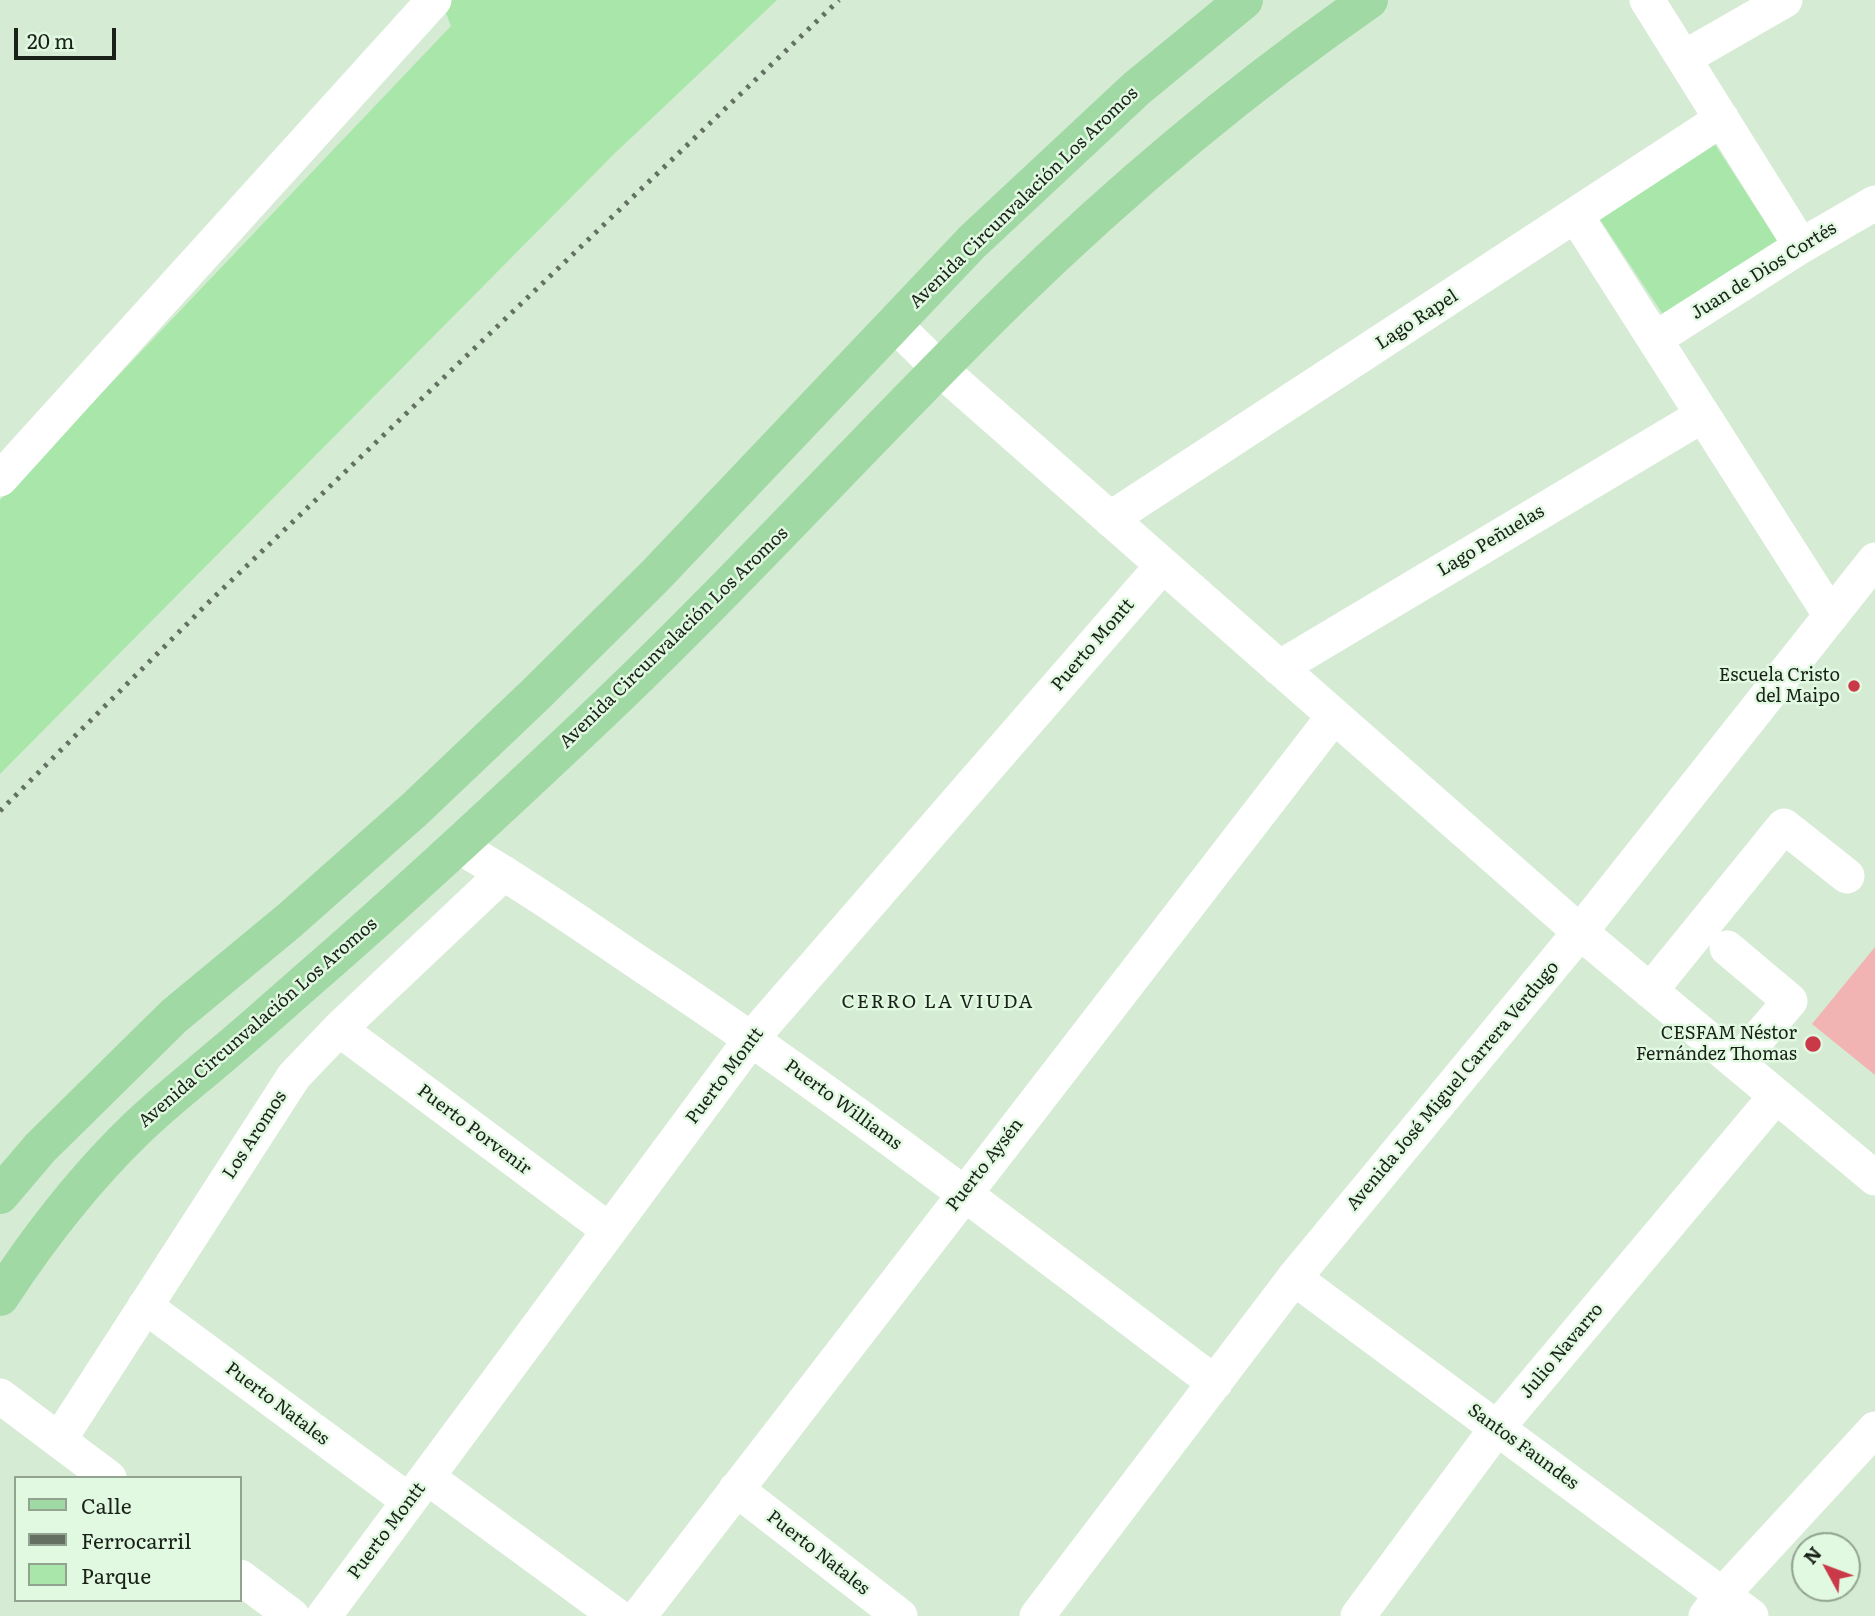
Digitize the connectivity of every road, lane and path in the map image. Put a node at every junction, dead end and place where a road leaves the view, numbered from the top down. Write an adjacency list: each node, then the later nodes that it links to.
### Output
1 (434, 0): 15 (street)
2 (1244, 0): 11 (main road, Avenida Circunvalación Los Aromos)
3 (1369, 0): 13 (main road, Avenida Circunvalación Los Aromos)
4 (1647, 0): 6 (street)
5 (1785, 0): 6 (street)
6 (1684, 58): 7 (street)
7 (1722, 120): 9 (street, Lago Rapel); 10 (street)
8 (1875, 203): 10 (street, Juan de Dios Cortés)
9 (1576, 216): 12 (street); 16 (street, Lago Rapel)
10 (1801, 246): 12 (street, Juan de Dios Cortés)
11 (893, 323): 13 (street); 34 (main road, Avenida Circunvalación Los Aromos)
12 (1655, 340): 14 (street)
13 (940, 369): 16 (street); 22 (main road, Avenida Circunvalación Los Aromos)
14 (1703, 415): 19 (street); 20 (street, Lago Peñuelas)
15 (0, 480)
16 (1110, 519): 18 (street)
17 (1875, 560): 19 (street, Avenida José Miguel Carrera Verdugo)
18 (1163, 565): 20 (street); 29 (street, Puerto Montt)
19 (1830, 616): 25 (street, Avenida José Miguel Carrera Verdugo)
20 (1279, 668): 21 (street)
21 (1334, 716): 25 (street); 33 (street, Puerto Aysén)
22 (458, 846): 23 (street, Puerto Williams); 37 (main road, Avenida Circunvalación Los Aromos)
23 (504, 873): 28 (street, Los Aromos); 29 (street, Puerto Williams)
24 (1847, 876): 27 (street)
25 (1580, 932): 27 (street); 36 (street, Avenida José Miguel Carrera Verdugo)
26 (1727, 948): 30 (street)
27 (1650, 991): 30 (street)
28 (339, 1030): 35 (street, Puerto Porvenir); 38 (street, Los Aromos)
29 (752, 1038): 33 (street, Puerto Williams); 35 (street, Puerto Montt)
30 (1737, 1063): 31 (street)
31 (1776, 1096): 32 (street); 41 (street, Julio Navarro)
32 (1875, 1178)
33 (963, 1193): 39 (street, Puerto Williams); 46 (street, Puerto Aysén)
34 (0, 1195)
35 (609, 1230): 45 (street, Puerto Montt)
36 (1294, 1278): 39 (street, Avenida José Miguel Carrera Verdugo); 41 (street, Santos Faundes)
37 (0, 1297)
38 (145, 1306): 43 (street, Los Aromos); 45 (street, Puerto Natales)
39 (1214, 1383): 54 (street, Avenida José Miguel Carrera Verdugo)
40 (0, 1396): 43 (street)
41 (1497, 1428): 48 (street, Santos Faundes); 55 (street, Julio Navarro)
42 (1875, 1429): 48 (street)
43 (59, 1440): 44 (street)
44 (106, 1476)
45 (418, 1489): 50 (street, Puerto Montt); 51 (street, Puerto Natales)
46 (736, 1489): 52 (street, Puerto Aysén); 53 (street, Puerto Natales)
47 (242, 1578): 49 (street)
48 (1714, 1605): 56 (street, Santos Faundes)
49 (292, 1616)
50 (324, 1616)
51 (617, 1616)
52 (639, 1616)
53 (900, 1616)
54 (1037, 1616)
55 (1358, 1616)
56 (1751, 1616)

